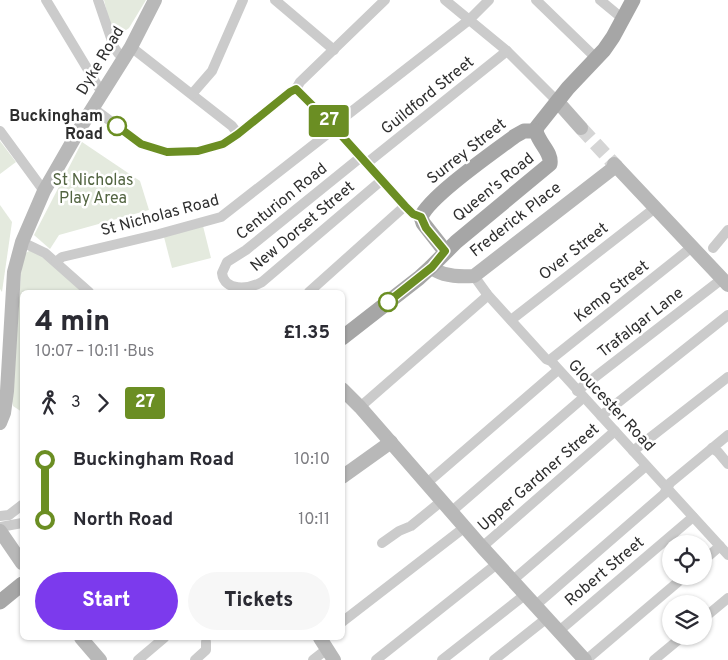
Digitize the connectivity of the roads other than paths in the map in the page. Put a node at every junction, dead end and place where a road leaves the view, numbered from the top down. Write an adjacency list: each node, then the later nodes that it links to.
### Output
1 (46, 0): 19 (street)
2 (98, 0): 16 (street)
3 (155, 0): 16 (street, Dyke Road)
4 (243, 0): 20 (street)
5 (275, 0): 14 (street)
6 (386, 0): 14 (street)
7 (445, 0): 12 (street)
8 (489, 0): 12 (street, St Nicholas Road)
9 (536, 0): 17 (street)
10 (600, 0): 13 (street)
11 (633, 0): 13 (main road)
12 (469, 20): 15 (street); 23 (street, St Nicholas Road)
13 (623, 20): 17 (main road)
14 (334, 50): 18 (street)
15 (507, 51): 21 (street); 28 (street, Guildford Street)
16 (128, 53): 19 (street, Dyke Road); 20 (street)
17 (597, 59): 21 (main road)
18 (296, 89): 23 (street); 27 (street)
19 (102, 93): 22 (street, Dyke Road)
20 (192, 94): 27 (street)
21 (557, 101): 24 (street); 26 (main road)
22 (93, 108): 27 (street); 30 (street, Dyke Road)
23 (334, 127): 28 (street); 39 (street, St Nicholas Road)
24 (581, 128)
25 (0, 131): 30 (street)
26 (536, 131): 33 (main road, Surrey Street); 38 (main road, Queen's Road)
27 (238, 134)
28 (364, 160): 29 (street); 41 (street, Centurion Road)
29 (382, 180): 31 (street); 41 (street, New Dorset Street)
30 (44, 191): 35 (street, Dyke Road)
31 (405, 206): 33 (street); 45 (street)
32 (655, 208): 36 (street); 42 (street, Frederick Place); 48 (street, Over Street)
33 (421, 217): 38 (main road)
34 (728, 230): 37 (street)
35 (22, 242): 39 (street); 50 (street, Dyke Road)
36 (692, 247): 43 (street); 51 (street, Kemp Street)
37 (713, 248)
38 (445, 251): 40 (main road, Queen's Road)
39 (56, 262): 44 (street)
40 (432, 267): 42 (street, Frederick Place); 49 (main road, Queen's Road)
41 (223, 269)
42 (474, 276): 46 (street, Gloucester Road)
43 (725, 282): 55 (street, Trafalgar Lane)
44 (87, 290)
45 (311, 290)
46 (487, 294): 48 (street, Gloucester Road); 56 (street)
47 (728, 315): 57 (street)
48 (511, 320): 51 (street, Gloucester Road)
49 (345, 336)
50 (5, 340): 58 (street, Dyke Road)
51 (550, 360): 52 (street, Gloucester Road)
52 (558, 370): 55 (street, Gloucester Road); 67 (street)
53 (728, 376): 63 (street)
54 (345, 392): 56 (street)
55 (580, 394): 57 (street, Gloucester Road); 71 (street, Trafalgar Lane)
56 (360, 407): 61 (street)
57 (601, 416): 59 (street, Gloucester Road)
58 (0, 423)
59 (615, 432): 63 (street, Gloucester Road); 79 (street, Upper Gardner Street)
60 (728, 435): 62 (street)
61 (390, 442): 66 (street); 67 (street)
62 (712, 448): 65 (street); 68 (street)
63 (633, 451): 64 (street, Gloucester Road)
64 (644, 463): 68 (street, Gloucester Road); 84 (street)
65 (728, 464)
66 (345, 475)
67 (428, 483): 69 (street)
68 (667, 489): 73 (street, Gloucester Road); 90 (street)
69 (443, 500): 71 (street); 77 (street)
70 (20, 507): 72 (street)
71 (452, 511): 75 (street)
72 (0, 516)
73 (692, 516): 78 (street, Gloucester Road); 94 (street, Robert Street)
74 (20, 524): 76 (street)
75 (465, 527): 79 (street); 93 (street)
76 (0, 529): 82 (street)
77 (382, 543)
78 (720, 546): 80 (street); 81 (street, Gloucester Road)
79 (482, 547): 83 (street)
80 (712, 553)
81 (728, 555)
82 (20, 560)
83 (498, 563): 84 (street); 104 (street)
84 (513, 580): 87 (street)
85 (674, 585): 107 (street)
86 (20, 586): 89 (main road)
87 (526, 594): 90 (street); 105 (street)
88 (728, 598): 91 (street)
89 (0, 602)
90 (536, 605): 92 (street)
91 (712, 611)
92 (547, 618): 94 (street); 106 (street)
93 (345, 620)
94 (559, 631): 107 (street)
95 (84, 640): 100 (street)
96 (162, 640): 101 (street)
97 (206, 642): 102 (street)
98 (325, 645): 103 (street)
99 (672, 645): 108 (street)
100 (100, 660)
101 (138, 660)
102 (195, 660)
103 (313, 660)
104 (376, 660)
105 (442, 660)
106 (494, 660)
107 (585, 660)
108 (654, 660)

